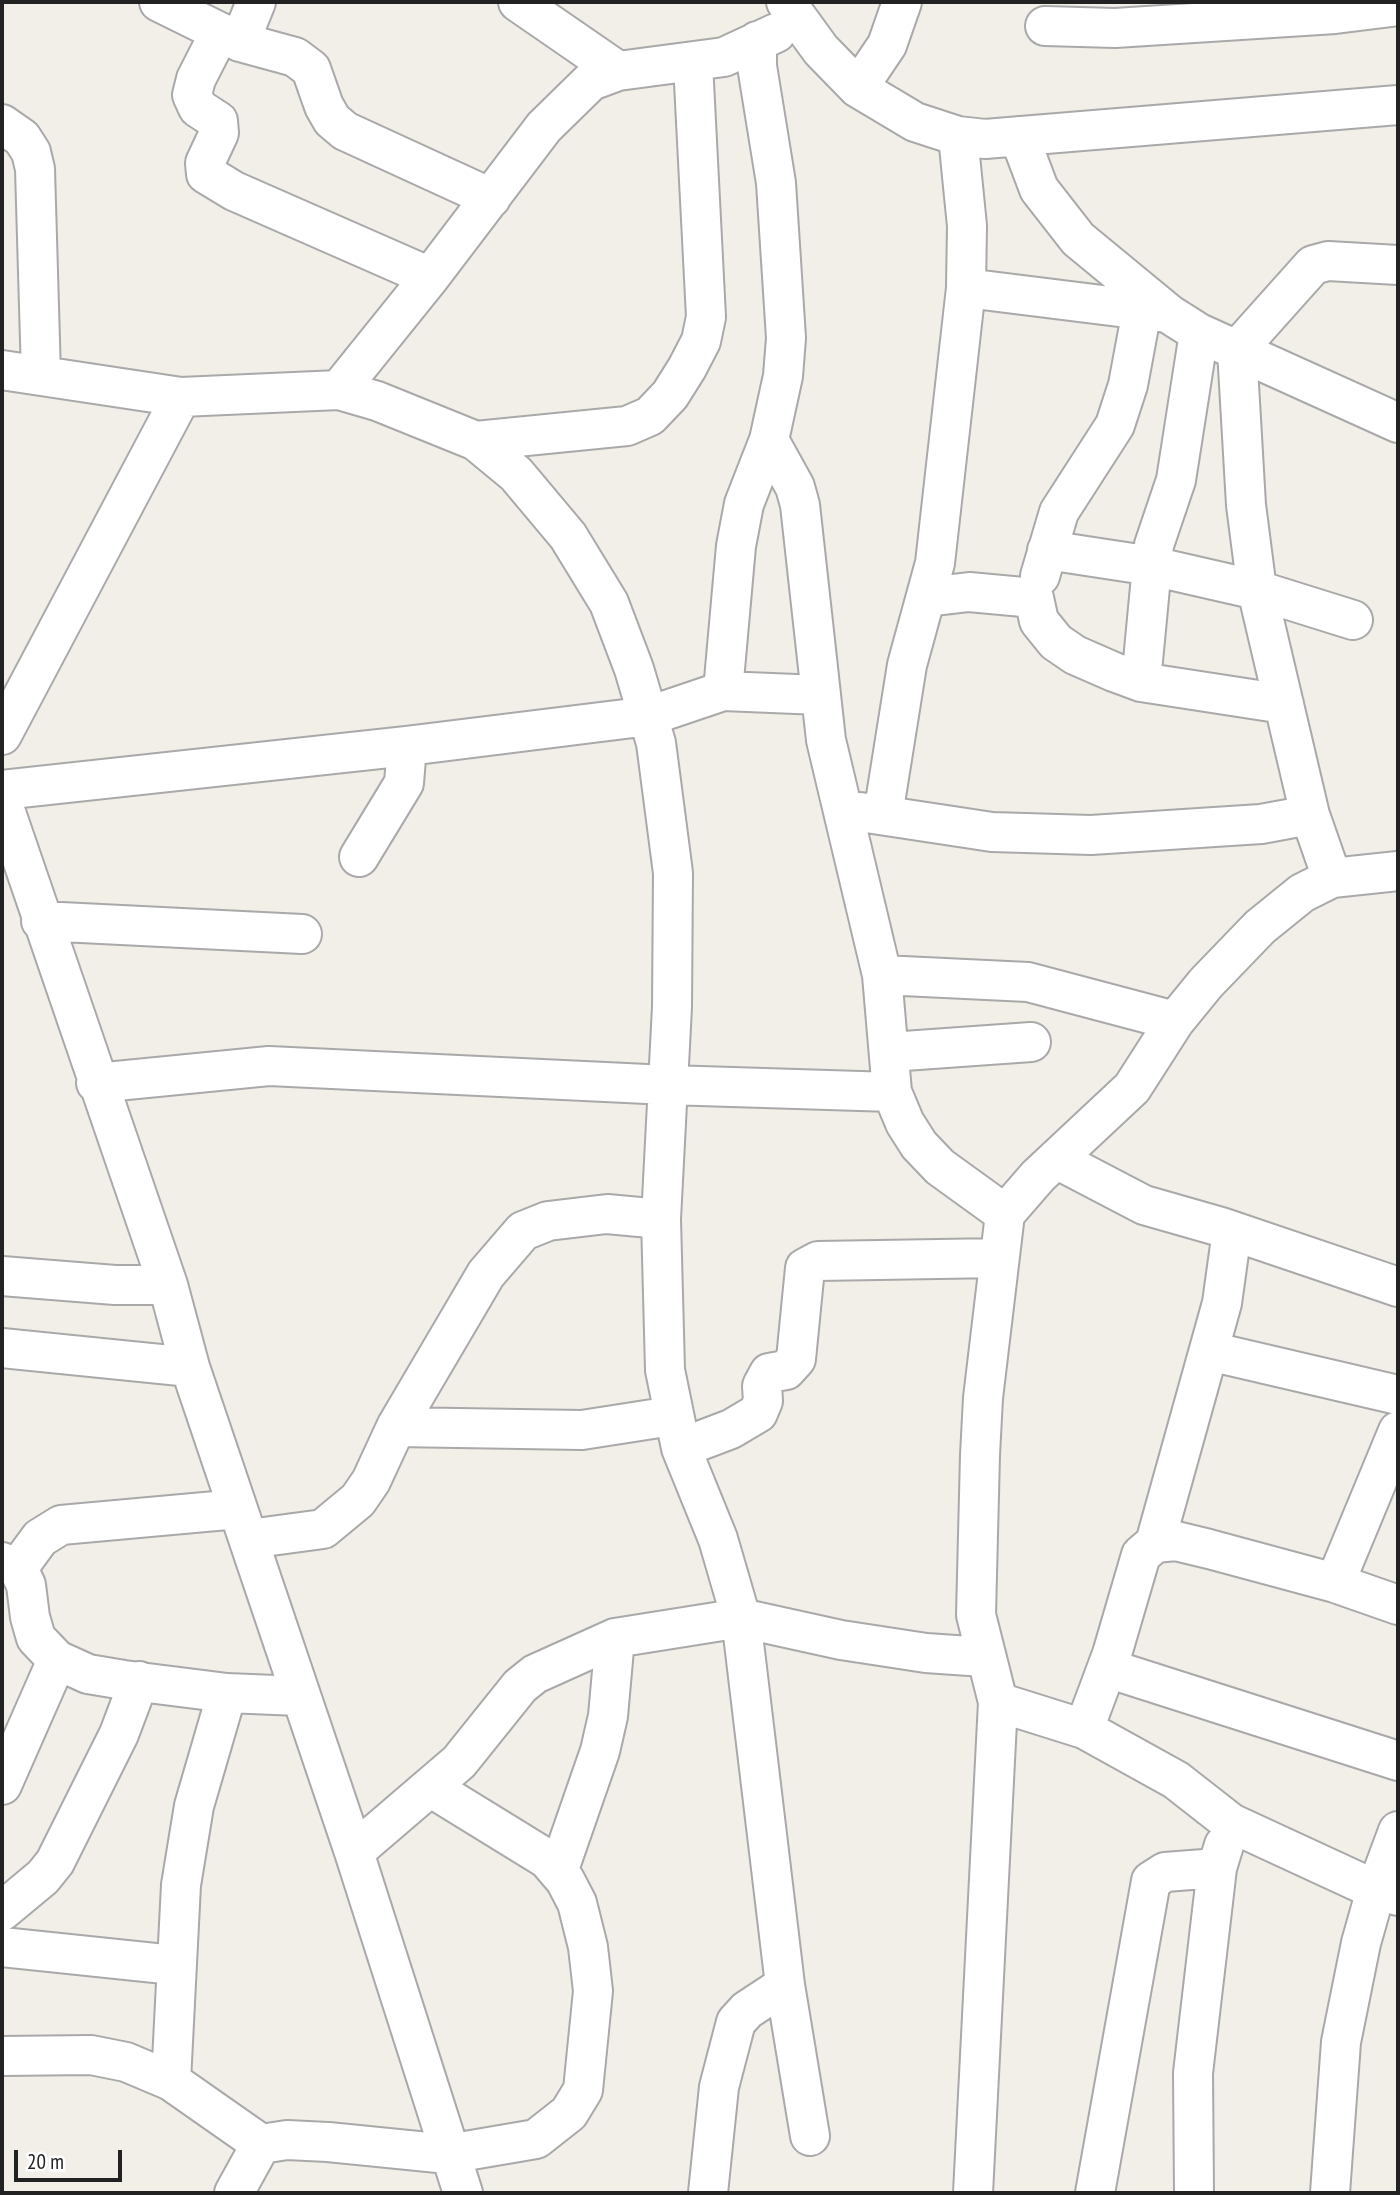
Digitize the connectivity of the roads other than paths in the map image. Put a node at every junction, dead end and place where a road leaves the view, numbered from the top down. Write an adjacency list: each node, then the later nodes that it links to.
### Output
1 (159, 2): 10 (street)
2 (257, 2): 10 (street)
3 (518, 2): 13 (street)
4 (902, 2): 14 (street)
5 (1398, 6): 6 (street)
6 (1253, 10): 8 (street)
7 (793, 12): 11 (street); 14 (street)
8 (1116, 15): 9 (street)
9 (1045, 26)
10 (230, 37): 19 (street); 21 (street)
11 (757, 41): 12 (street); 30 (street)
12 (693, 63): 13 (street); 31 (street)
13 (618, 71): 19 (street)
14 (858, 88): 17 (street)
15 (1398, 105): 18 (street)
16 (2, 124): 26 (street)
17 (958, 136): 18 (street); 22 (street)
18 (1019, 136): 23 (street)
19 (491, 198): 21 (street)
20 (1398, 265): 24 (street)
21 (430, 277): 27 (street)
22 (967, 288): 23 (street); 35 (street)
23 (1170, 319): 24 (street); 32 (street); 33 (street)
24 (1237, 350): 29 (street); 34 (street)
25 (2, 370): 26 (street)
26 (41, 374): 28 (street)
27 (339, 390): 28 (street); 31 (street)
28 (181, 397): 43 (street)
29 (1398, 423)
30 (769, 440): 39 (street); 40 (street)
31 (476, 441): 42 (street)
32 (1047, 550): 33 (street); 36 (street)
33 (1152, 566): 34 (street); 38 (street)
34 (1257, 590): 37 (street); 41 (street)
35 (927, 597): 36 (street); 48 (street)
36 (1034, 598): 38 (street)
37 (1353, 620)
38 (1141, 682): 41 (street)
39 (723, 691): 40 (street); 42 (street)
40 (820, 695): 47 (street)
41 (1284, 704): 49 (street)
42 (649, 716): 44 (street); 60 (street)
43 (2, 735)
44 (407, 746): 45 (street); 50 (street)
45 (2, 790)
46 (2, 801): 53 (street)
47 (845, 811): 48 (street); 55 (street)
48 (883, 815): 49 (street)
49 (1310, 815): 52 (street)
50 (359, 857)
51 (1398, 871): 52 (street)
52 (1332, 878): 56 (street)
53 (41, 920): 54 (street); 59 (street)
54 (302, 934)
55 (882, 975): 56 (street); 58 (street)
56 (1175, 1021): 62 (street)
57 (1031, 1042): 58 (street)
58 (890, 1052): 61 (street)
59 (96, 1083): 60 (street); 68 (street)
60 (668, 1085): 61 (street); 64 (street)
61 (892, 1092): 63 (street)
62 (1056, 1159): 63 (street); 65 (street)
63 (1005, 1214): 66 (street)
64 (661, 1219): 74 (street); 76 (street)
65 (1233, 1231): 69 (street); 71 (street)
66 (999, 1258): 76 (street); 84 (street)
67 (2, 1276): 68 (street)
68 (168, 1284): 72 (street)
69 (1398, 1287)
70 (2, 1348): 72 (street)
71 (1209, 1351): 73 (street); 78 (street)
72 (190, 1367): 77 (street)
73 (1398, 1395)
74 (396, 1427): 76 (street); 77 (street)
75 (1398, 1431): 80 (street)
76 (676, 1432): 82 (street)
77 (243, 1524): 79 (street); 89 (street)
78 (1155, 1543): 80 (street); 86 (street)
79 (10, 1565): 85 (street)
80 (1335, 1583): 81 (street)
81 (1398, 1605)
82 (741, 1618): 83 (street); 84 (street); 104 (street)
83 (615, 1638): 94 (street); 99 (street)
84 (984, 1657): 90 (street)
85 (57, 1660): 87 (street); 93 (street)
86 (1107, 1668): 91 (street); 92 (street)
87 (139, 1681): 88 (street); 101 (street)
88 (227, 1693): 89 (street); 103 (street)
89 (299, 1696): 97 (street)
90 (998, 1703): 91 (street); 113 (street)
91 (1084, 1729): 95 (street)
92 (1398, 1761)
93 (2, 1785)
94 (430, 1787): 97 (street); 99 (street)
95 (1231, 1823): 98 (street); 100 (street)
96 (1398, 1831): 100 (street)
97 (354, 1852): 109 (street)
98 (1217, 1868): 114 (street); 115 (street)
99 (558, 1872): 109 (street)
100 (1387, 1893): 116 (street)
101 (2, 1910)
102 (2, 1947): 103 (street)
103 (174, 1965): 106 (street)
104 (785, 1985): 107 (street); 112 (street)
105 (2, 2056): 106 (street)
106 (171, 2081): 108 (street)
107 (810, 2136)
108 (261, 2144): 109 (street); 110 (street)
109 (448, 2154): 111 (street)
110 (234, 2193)
111 (463, 2193)
112 (708, 2193)
113 (973, 2193)
114 (1095, 2193)
115 (1194, 2193)
116 (1330, 2193)

